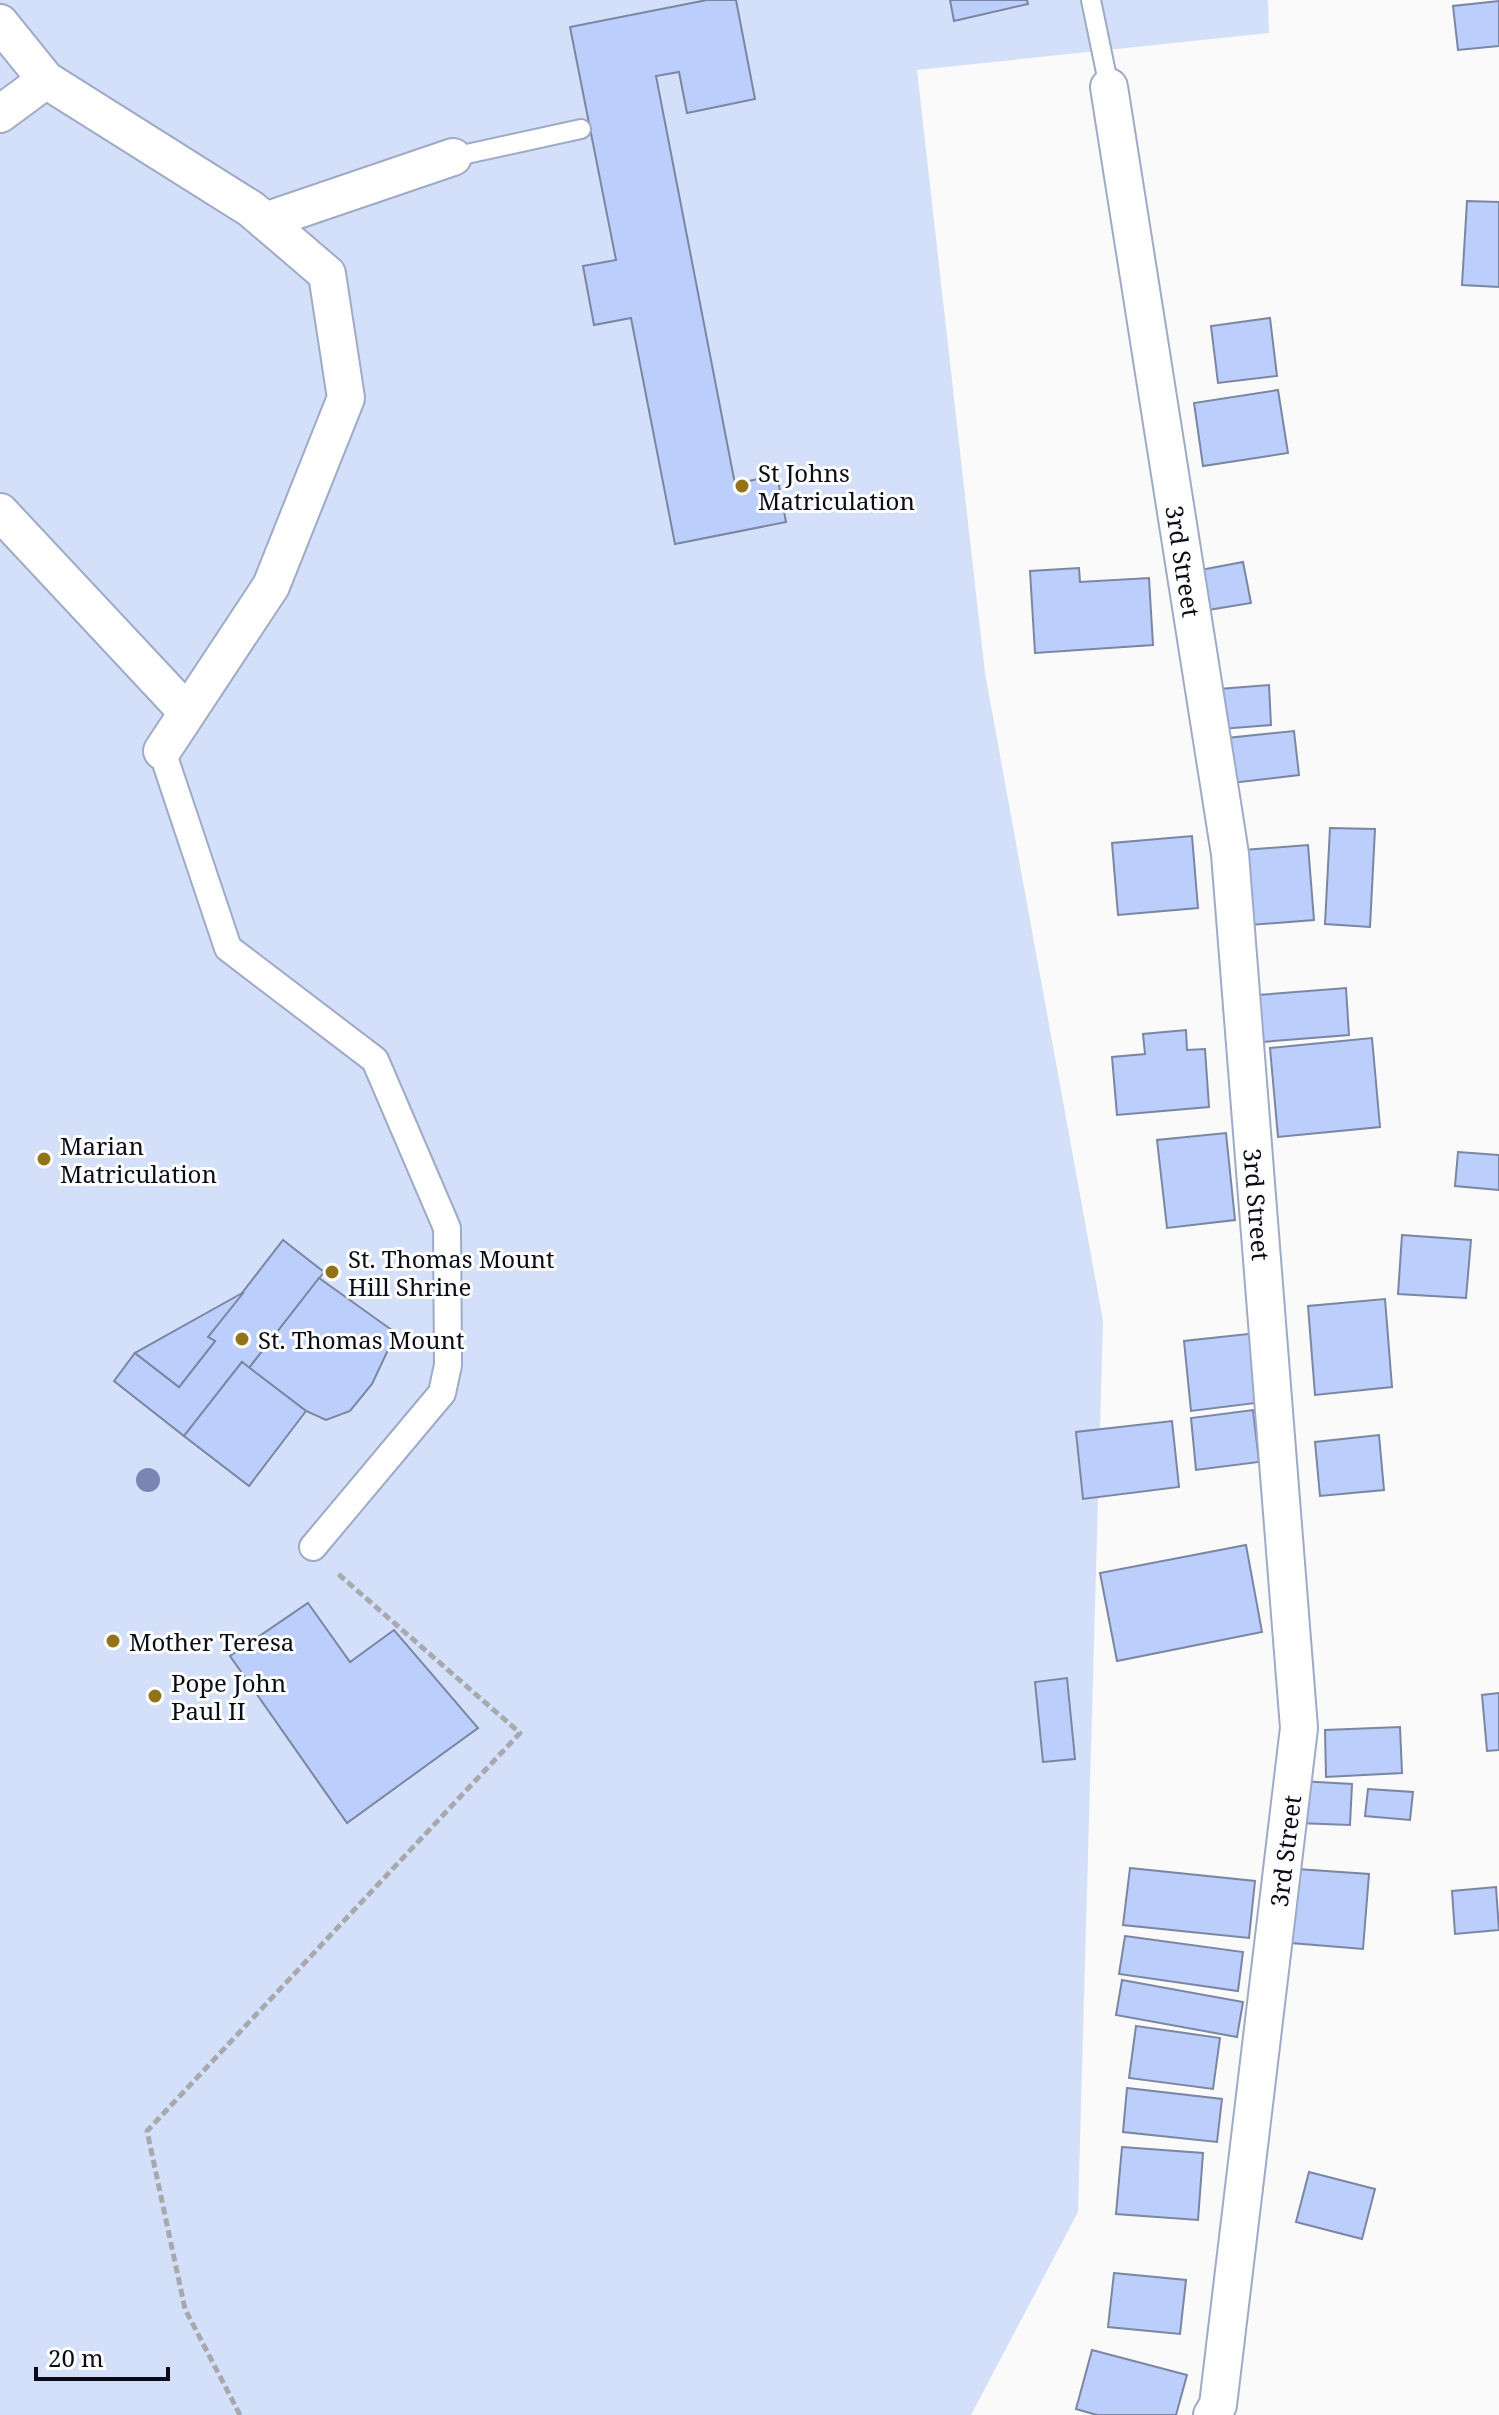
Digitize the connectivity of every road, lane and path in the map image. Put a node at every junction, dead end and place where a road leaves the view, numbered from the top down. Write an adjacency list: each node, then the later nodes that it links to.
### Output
1 (1091, 0): 4 (lane, 3rd Street)
2 (0, 23): 3 (street)
3 (46, 80): 5 (street); 8 (street)
4 (1109, 87): 14 (street, 3rd Street)
5 (0, 114)
6 (581, 129): 7 (lane)
7 (453, 157): 8 (street)
8 (265, 221): 10 (street)
9 (0, 512): 10 (street)
10 (187, 712): 11 (street)
11 (162, 751): 12 (street)
12 (313, 1547): 13 (path)
13 (240, 2415)
14 (1212, 2415)

